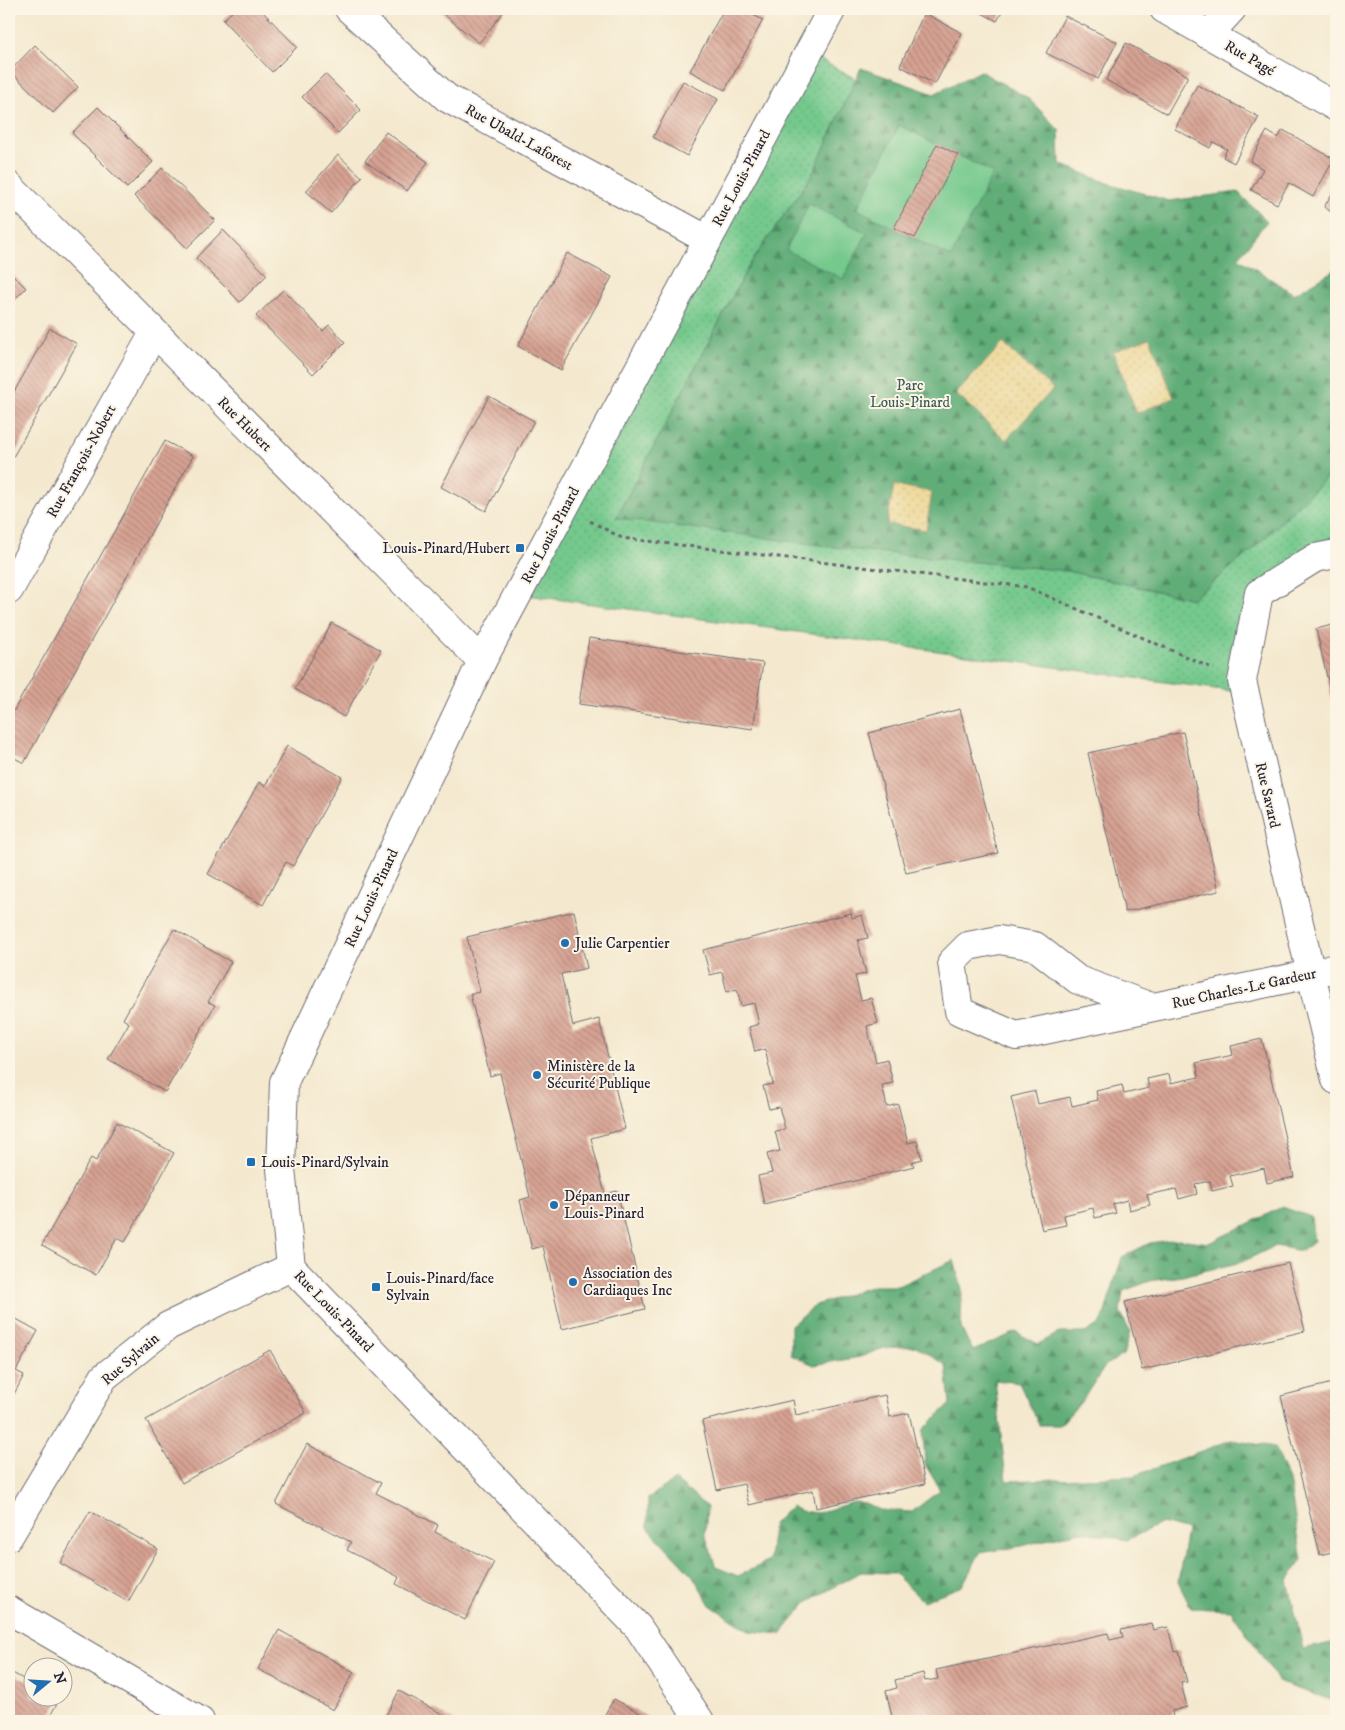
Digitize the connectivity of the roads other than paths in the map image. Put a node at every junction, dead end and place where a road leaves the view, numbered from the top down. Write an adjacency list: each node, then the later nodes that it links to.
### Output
1 (349, 9): 8 (street, Rue Ubald-Laforest)
2 (832, 9): 8 (street, Rue Louis-Pinard)
3 (1164, 9): 5 (street, Rue Pagé)
4 (1232, 9): 5 (street)
5 (1208, 35): 6 (street, Rue Pagé)
6 (1336, 108)
7 (9, 186): 9 (street, Rue Hubert)
8 (708, 240): 12 (street, Rue Louis-Pinard)
9 (154, 333): 11 (street, Rue François-Nobert); 12 (street, Rue Hubert)
10 (1336, 554): 14 (street, Rue Savard)
11 (9, 590)
12 (482, 661): 17 (street, Rue Louis-Pinard)
13 (1336, 968): 14 (street, Rue Charles-Le Gardeur)
14 (1310, 974): 15 (street, Rue Charles-Le Gardeur); 16 (street, Rue Savard)
15 (1151, 1008): 15 (street, Rue Charles-Le Gardeur)
16 (1336, 1080)
17 (291, 1266): 18 (street, Rue Sylvain); 21 (street, Rue Louis-Pinard)
18 (9, 1536)
19 (9, 1610): 20 (street)
20 (200, 1721)
21 (700, 1721)

